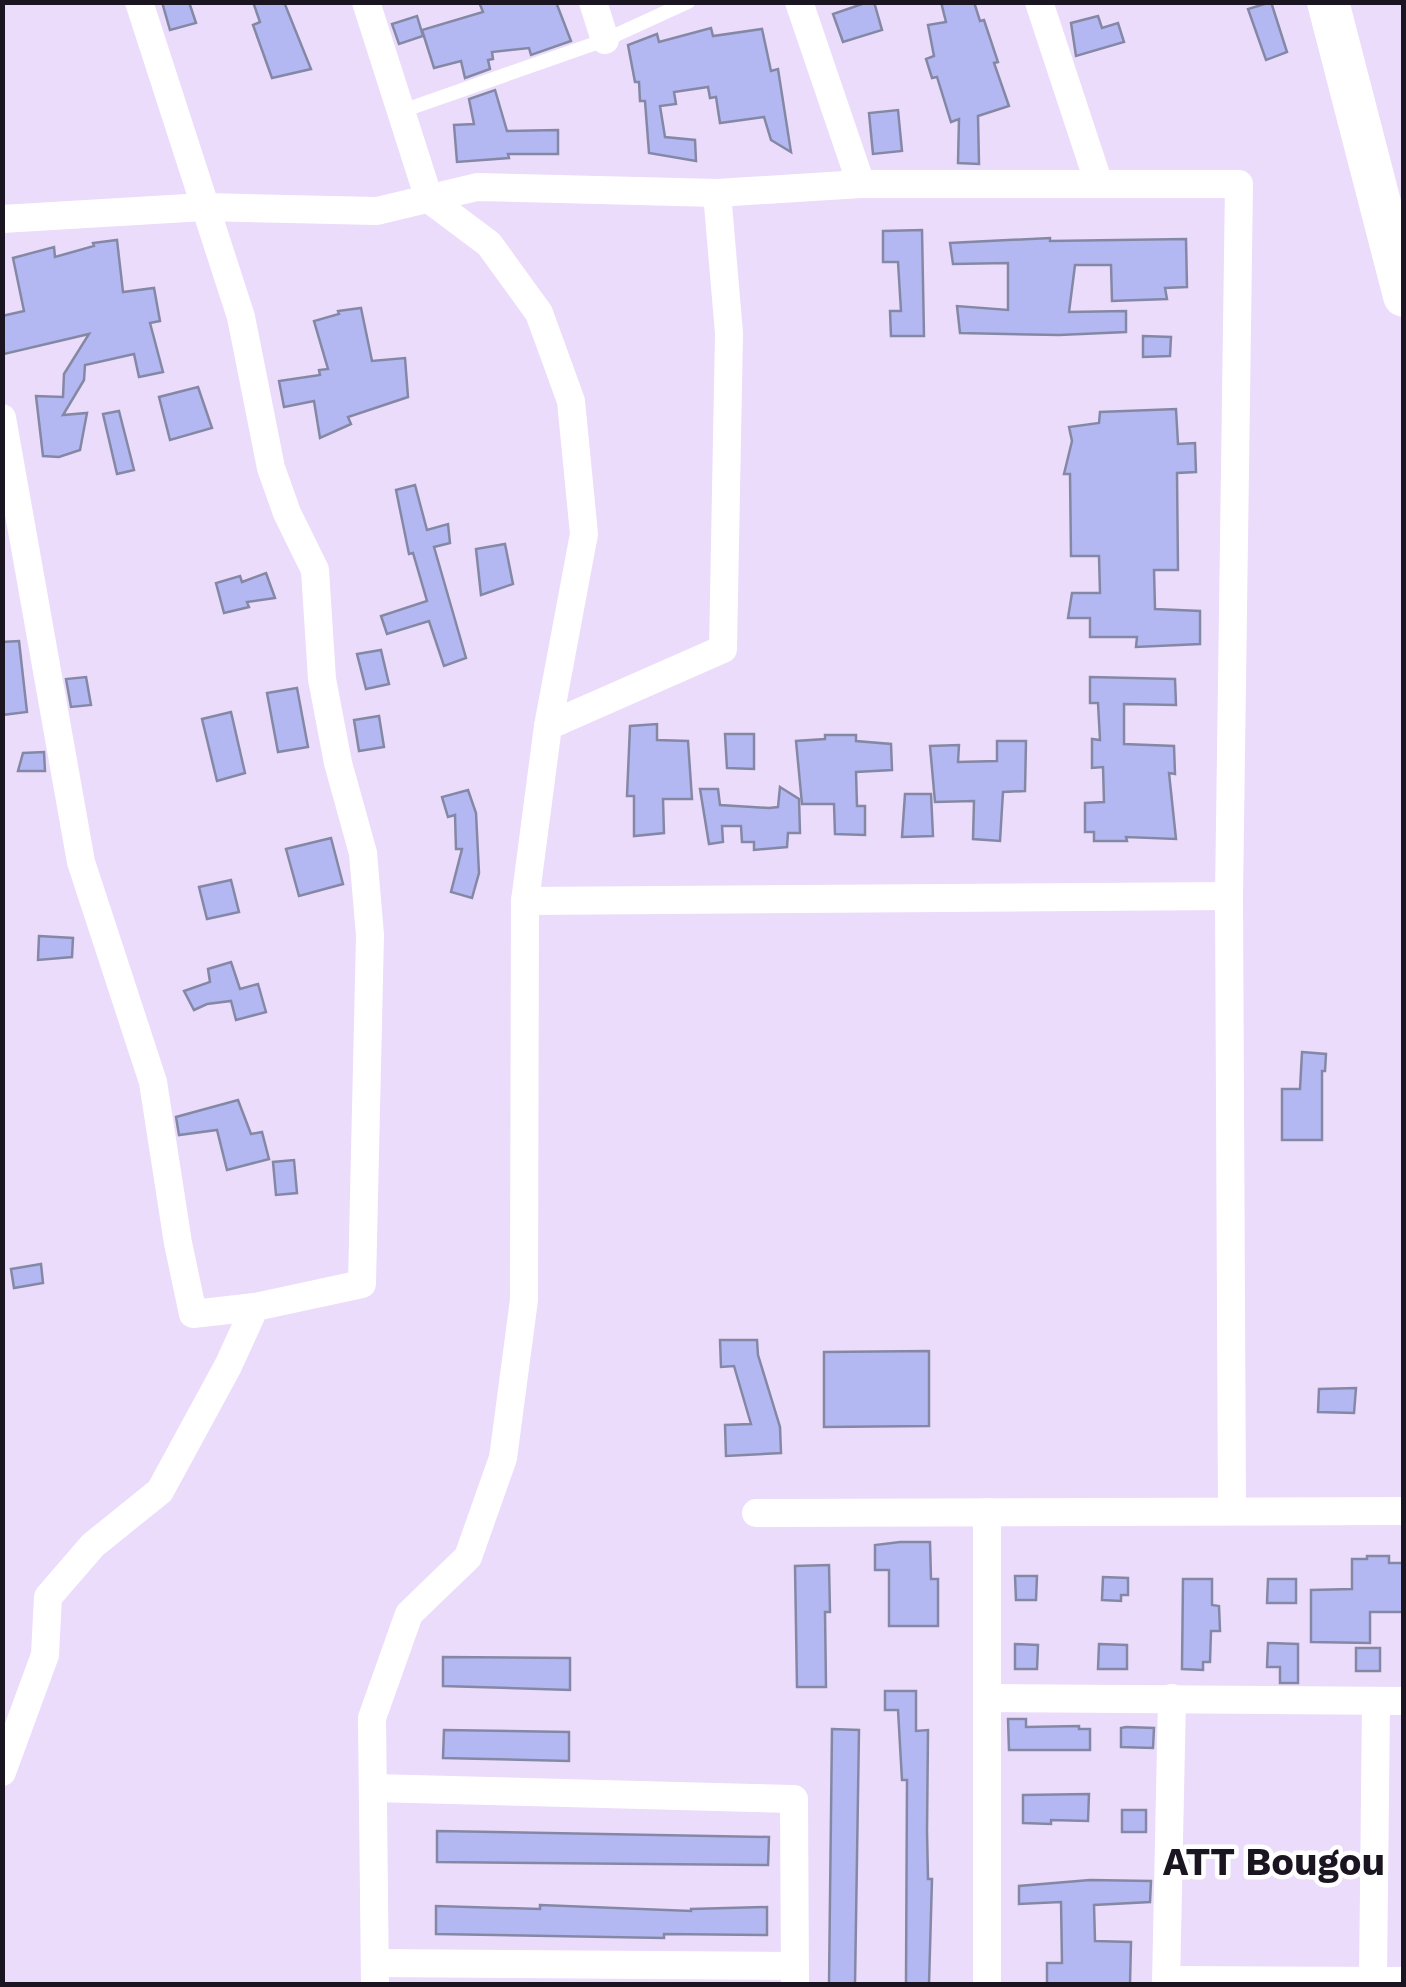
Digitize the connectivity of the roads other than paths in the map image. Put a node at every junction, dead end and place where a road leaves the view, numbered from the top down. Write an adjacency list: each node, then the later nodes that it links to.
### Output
1 (139, 2): 14 (street)
2 (366, 2): 9 (street)
3 (592, 2): 8 (street)
4 (688, 2): 8 (lane)
5 (800, 2): 10 (street)
6 (1039, 2): 11 (street)
7 (1328, 2): 16 (main road)
8 (605, 40): 9 (lane)
9 (402, 112): 13 (street)
10 (861, 184): 11 (street); 12 (street)
11 (1099, 184): 19 (street)
12 (717, 193): 13 (street); 18 (street)
13 (429, 199): 14 (street); 18 (street)
14 (204, 208): 15 (street); 21 (street)
15 (2, 219)
16 (1404, 296)
17 (2, 418): 21 (street)
18 (548, 726): 20 (street)
19 (1229, 896): 20 (street); 22 (street)
20 (525, 900): 30 (street)
21 (255, 1307): 29 (street)
22 (1232, 1511): 23 (street); 25 (street)
23 (1404, 1511)
24 (756, 1512): 25 (street)
25 (986, 1512): 26 (street)
26 (988, 1698): 27 (street); 36 (street)
27 (1172, 1698): 28 (street); 35 (street)
28 (1390, 1701): 33 (street)
29 (2, 1772)
30 (373, 1788): 31 (street); 32 (street)
31 (375, 1974): 32 (street)
32 (795, 1976)
33 (1373, 1980): 34 (street); 35 (street)
34 (1404, 1981)
35 (1166, 1982)
36 (988, 1984)

